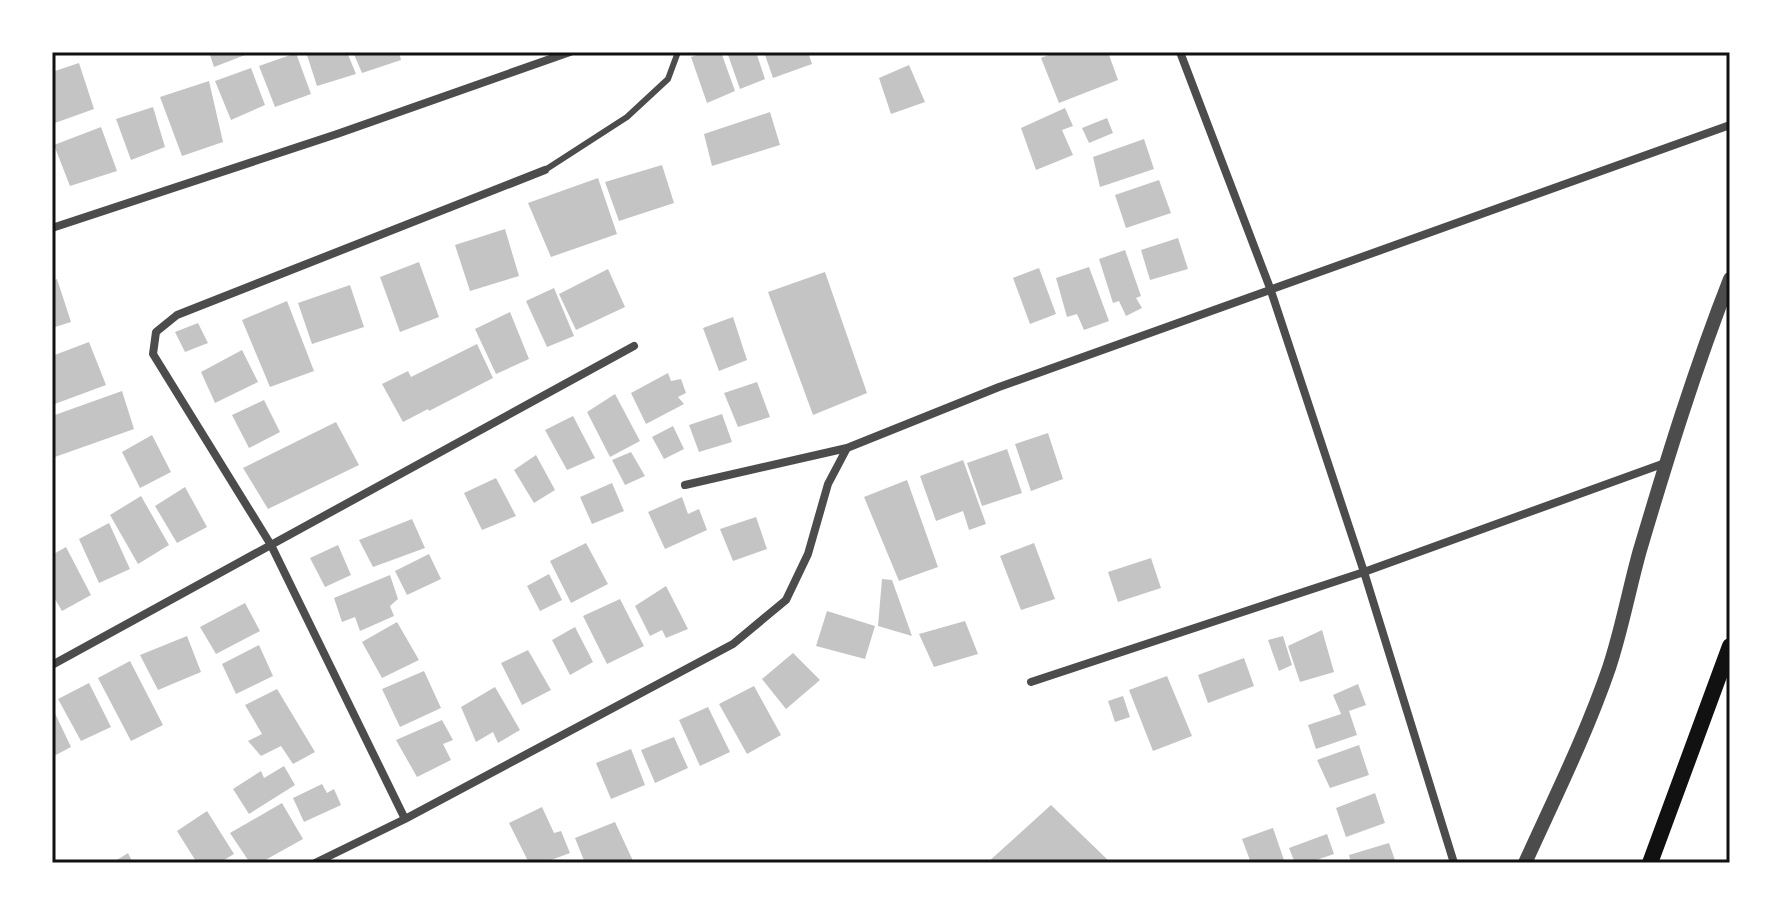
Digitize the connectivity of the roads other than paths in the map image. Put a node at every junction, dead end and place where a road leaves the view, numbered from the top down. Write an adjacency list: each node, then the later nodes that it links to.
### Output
1 (570, 52): 6 (street)
2 (678, 52): 5 (lane)
3 (1180, 52): 8 (street)
4 (1730, 125): 8 (street)
5 (545, 170): 13 (street)
6 (52, 228)
7 (1730, 279): 11 (street)
8 (1270, 288): 10 (street); 14 (street)
9 (634, 346): 13 (street)
10 (847, 448): 12 (street); 18 (street)
11 (1667, 463): 14 (street); 21 (street)
12 (685, 485)
13 (271, 545): 16 (street); 18 (street)
14 (1364, 572): 17 (street); 20 (street)
15 (1730, 646): 22 (main road)
16 (52, 665)
17 (1031, 682)
18 (405, 819): 19 (street)
19 (315, 863)
20 (1454, 863)
21 (1525, 863)
22 (1650, 863)

